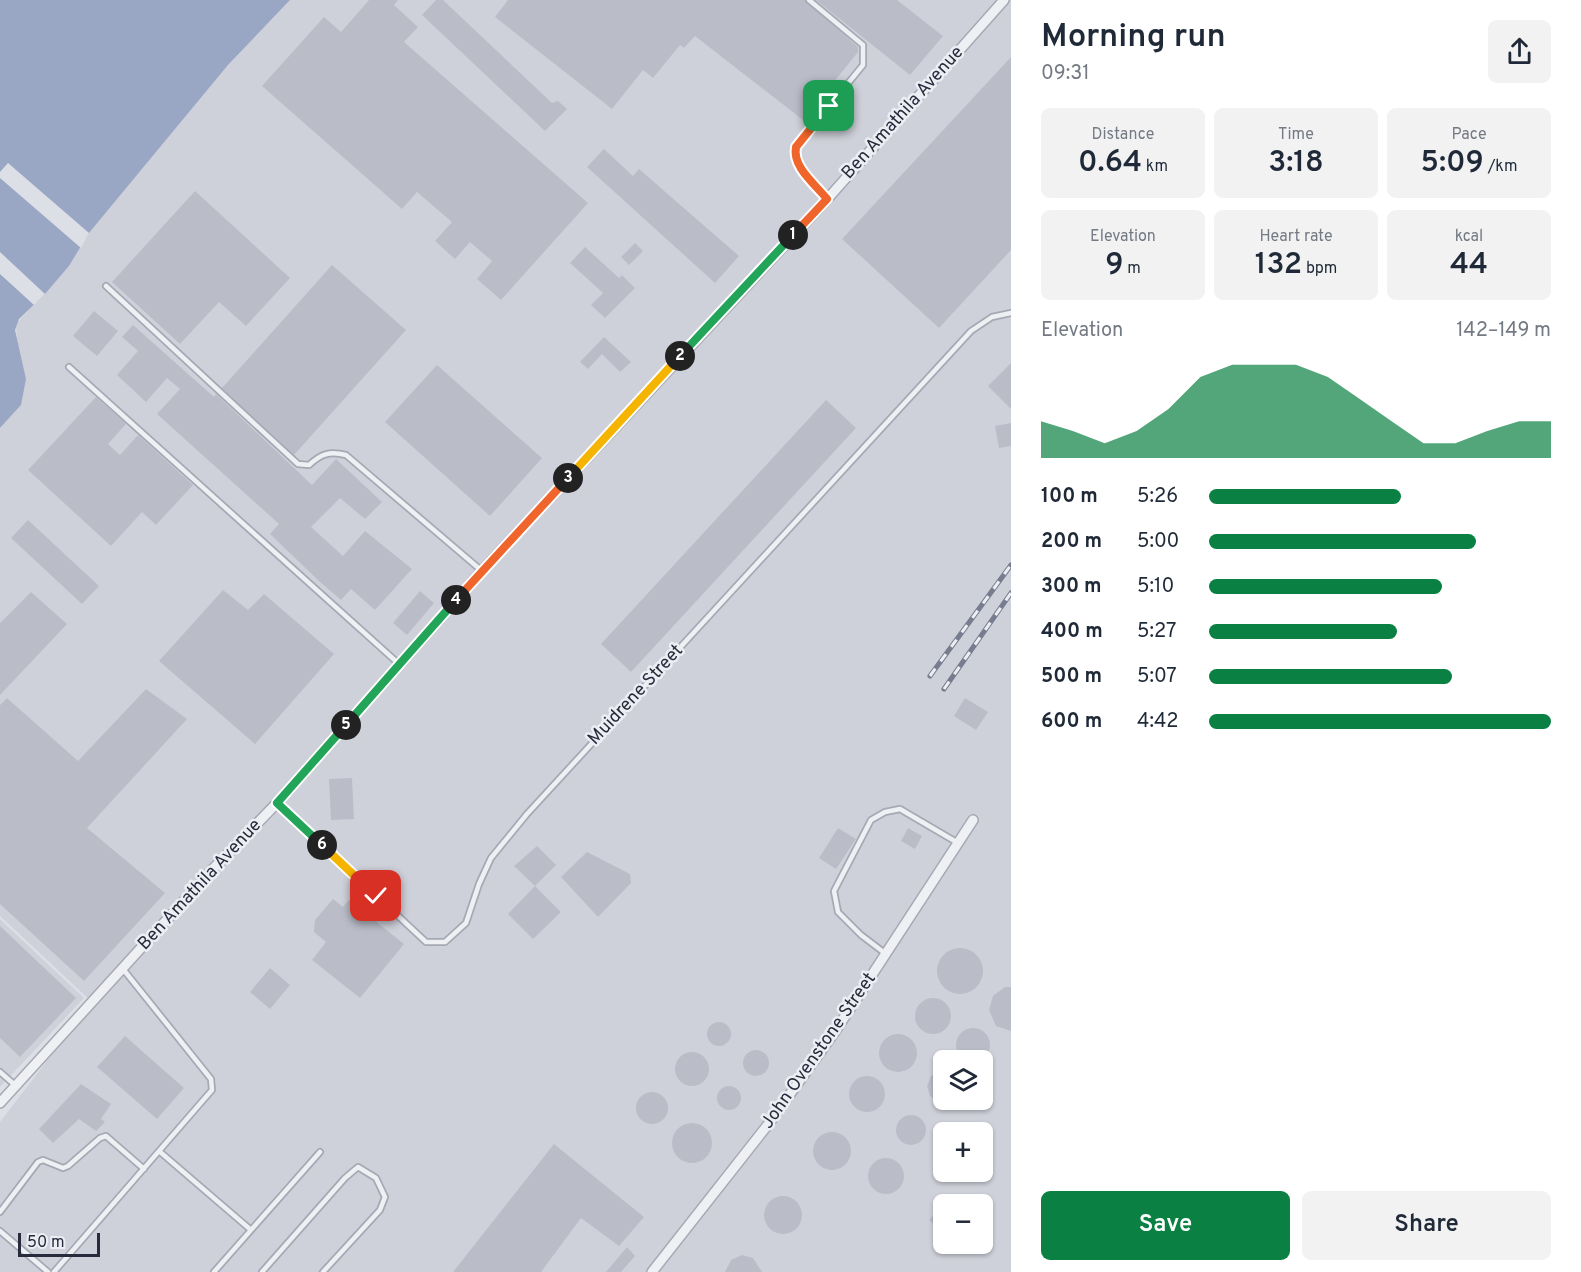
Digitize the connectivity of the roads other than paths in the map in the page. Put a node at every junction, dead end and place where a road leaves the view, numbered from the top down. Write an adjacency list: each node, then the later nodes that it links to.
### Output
1 (809, 0): 3 (lane)
2 (1004, 0): 3 (street, Ben Amathila Avenue)
3 (827, 199): 7 (street, Ben Amathila Avenue)
4 (106, 286): 7 (lane)
5 (1011, 313): 9 (lane, Muidrene Street)
6 (69, 367): 8 (lane)
7 (482, 571): 8 (street, Ben Amathila Avenue)
8 (399, 664): 9 (street, Ben Amathila Avenue)
9 (277, 803): 13 (street, Ben Amathila Avenue)
10 (973, 820): 11 (street, John Ovenstone Street)
11 (958, 843): 12 (street, John Ovenstone Street); 12 (lane)
12 (886, 954): 28 (street, John Ovenstone Street)
13 (123, 969): 15 (street, Ben Amathila Avenue); 17 (lane)
14 (0, 1072): 15 (lane)
15 (15, 1086): 16 (street, Ben Amathila Avenue)
16 (0, 1103)
17 (159, 1151): 19 (lane); 21 (lane)
18 (320, 1152): 21 (lane)
19 (144, 1169): 20 (lane); 24 (lane)
20 (0, 1212)
21 (251, 1230): 25 (lane)
22 (0, 1231): 23 (lane)
23 (48, 1272)
24 (54, 1272)
25 (214, 1272)
26 (261, 1272): 27 (lane)
27 (323, 1272)
28 (652, 1272)

